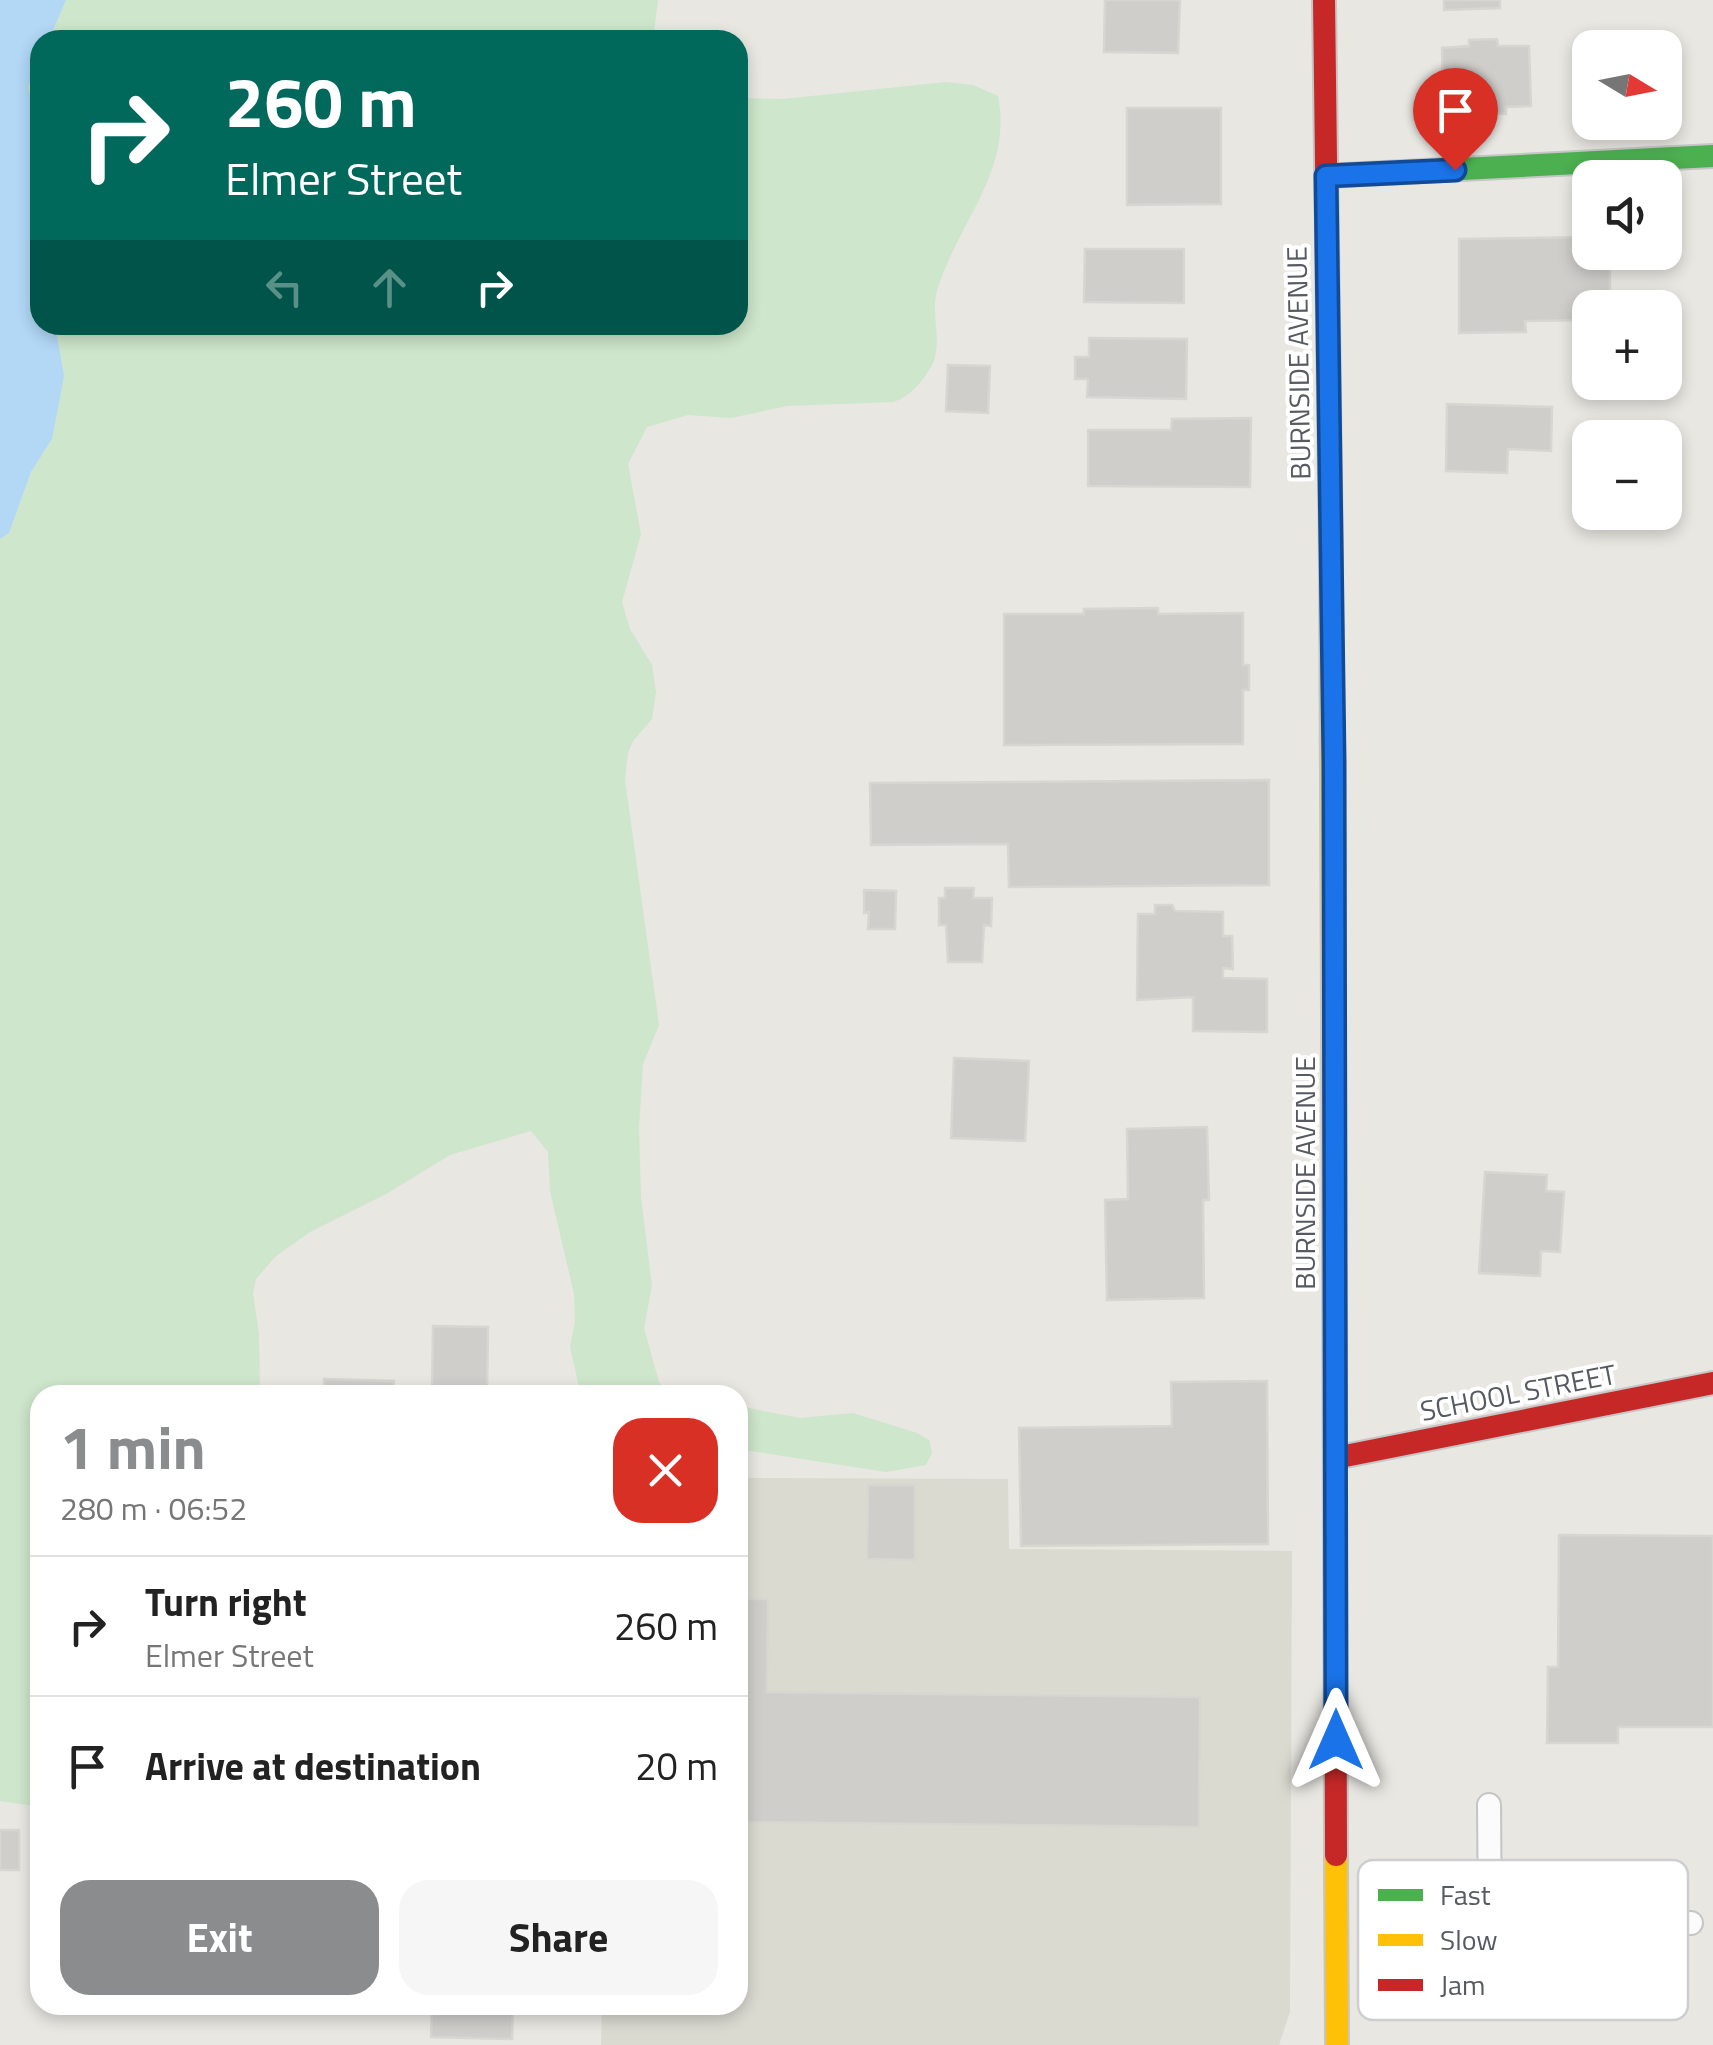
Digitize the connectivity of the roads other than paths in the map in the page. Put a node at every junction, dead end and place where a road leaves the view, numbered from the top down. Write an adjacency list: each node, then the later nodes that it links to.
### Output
1 (1324, 0): 3 (main road, BURNSIDE AVENUE)
2 (1713, 156): 3 (main road)
3 (1326, 176): 5 (main road, BURNSIDE AVENUE)
4 (1713, 1384): 5 (main road, SCHOOL STREET)
5 (1335, 1458): 10 (main road, BURNSIDE AVENUE)
6 (1489, 1805): 7 (lane)
7 (1489, 1860)
8 (1688, 1923): 9 (lane)
9 (1691, 1923)
10 (1338, 2045)

